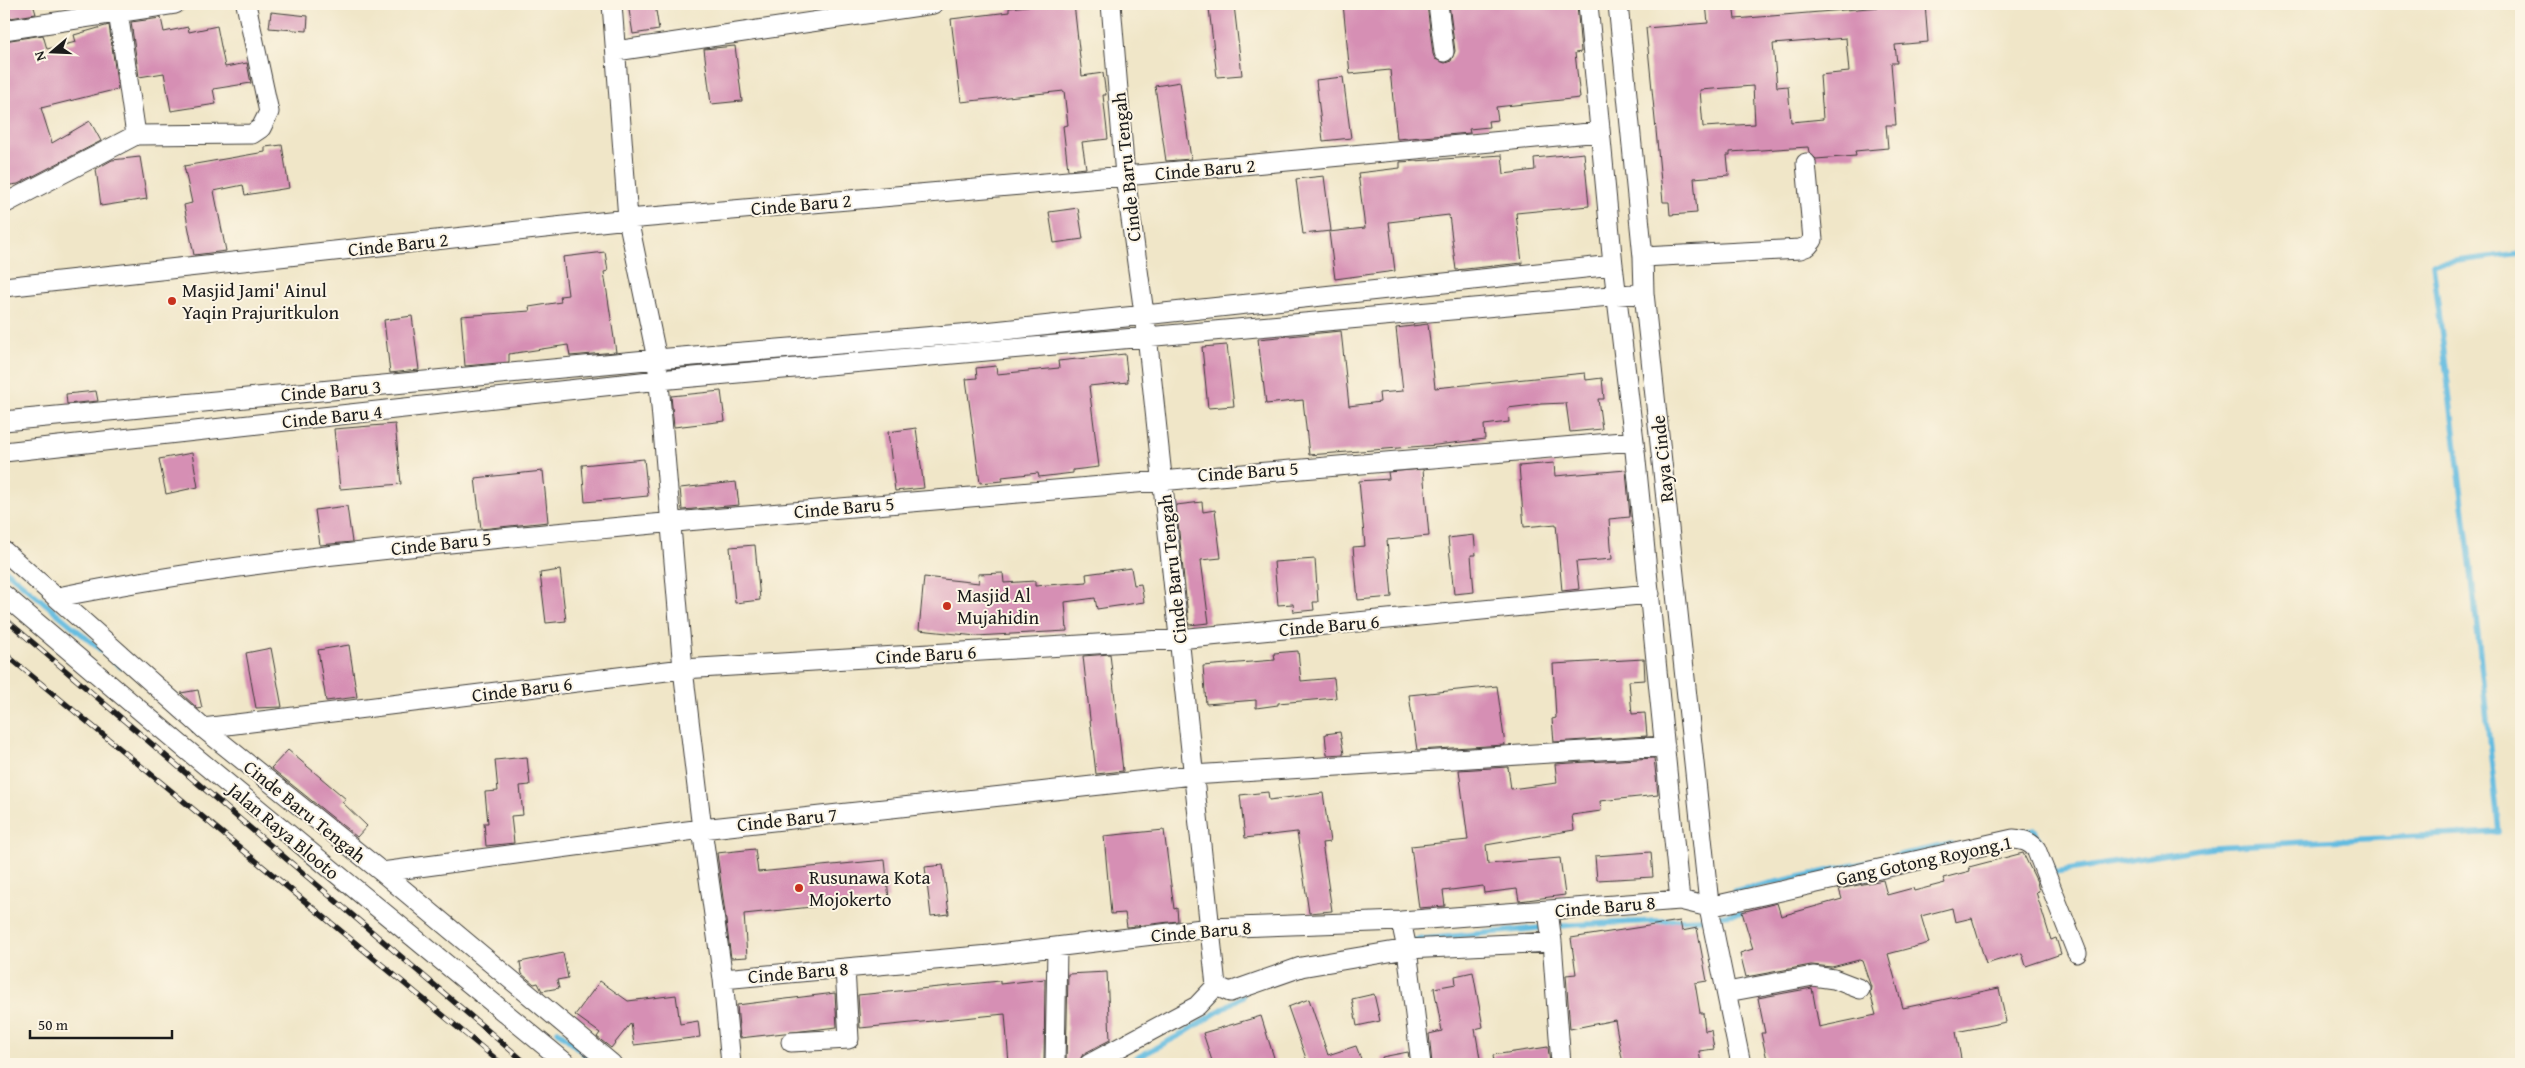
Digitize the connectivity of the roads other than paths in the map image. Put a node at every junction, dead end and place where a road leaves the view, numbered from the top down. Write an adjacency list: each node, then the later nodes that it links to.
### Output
1 (174, 4): 9 (street)
2 (246, 4): 14 (street)
3 (612, 4): 11 (street)
4 (933, 4): 11 (street)
5 (1111, 4): 16 (street, Cinde Baru Tengah)
6 (1438, 4): 12 (street)
7 (1588, 4): 13 (street, Raya Cinde)
8 (1618, 4): 19 (street, Raya Cinde)
9 (118, 12): 10 (street); 14 (street)
10 (4, 30)
11 (616, 51): 18 (street)
12 (1444, 52)
13 (1600, 132): 16 (street, Cinde Baru 2); 20 (street, Raya Cinde)
14 (136, 135): 17 (street)
15 (1806, 162): 19 (street)
16 (1125, 176): 18 (street, Cinde Baru 2); 23 (street, Cinde Baru Tengah)
17 (4, 204)
18 (628, 219): 21 (street, Cinde Baru 2); 25 (street)
19 (1644, 256): 22 (street, Raya Cinde)
20 (1613, 265): 22 (street, Raya Cinde); 23 (street, Cinde Baru 3)
21 (4, 287)
22 (1630, 295): 24 (street, Cinde Baru 4); 28 (street, Raya Cinde); 43 (street, Raya Cinde)
23 (1145, 314): 24 (street, Cinde Baru Tengah); 25 (street, Cinde Baru 3)
24 (1147, 336): 26 (street, Cinde Baru 4); 30 (street, Cinde Baru Tengah)
25 (657, 359): 26 (street); 27 (street, Cinde Baru 3)
26 (659, 380): 29 (street, Cinde Baru 4); 31 (street)
27 (4, 421)
28 (1634, 441): 30 (street, Cinde Baru 5); 34 (street, Raya Cinde)
29 (4, 452)
30 (1162, 477): 31 (street, Cinde Baru 5); 36 (street, Cinde Baru Tengah)
31 (671, 523): 35 (street, Cinde Baru 5); 37 (street)
32 (4, 551): 35 (street, Cinde Baru Tengah)
33 (4, 594): 55 (street, Jalan Raya Blooto)
34 (1650, 594): 36 (street, Cinde Baru 6); 39 (street, Raya Cinde)
35 (58, 597): 38 (street, Cinde Baru Tengah)
36 (1179, 639): 37 (street, Cinde Baru 6); 40 (street, Cinde Baru Tengah)
37 (683, 669): 38 (street, Cinde Baru 6); 41 (street)
38 (203, 728): 42 (street, Cinde Baru Tengah)
39 (1665, 746): 40 (street, Cinde Baru 7); 43 (street, Raya Cinde)
40 (1192, 775): 41 (street, Cinde Baru 7); 45 (street, Cinde Baru Tengah)
41 (702, 829): 42 (street, Cinde Baru 7); 50 (street)
42 (382, 872): 56 (street, Cinde Baru Tengah)
43 (1700, 909): 44 (street, Cinde Baru 8); 48 (street, Gang Gotong Royong.1); 53 (street)
44 (1550, 927): 46 (street, Cinde Baru 8); 46 (street); 61 (street)
45 (1210, 928): 46 (street, Cinde Baru 8); 47 (street, Cinde Baru 8); 51 (street, Cinde Baru Tengah)
46 (1404, 936): 51 (street); 60 (street)
47 (1057, 948): 49 (street, Cinde Baru 8); 58 (street)
48 (2077, 953)
49 (845, 968): 50 (street, Cinde Baru 8); 54 (street)
50 (723, 979): 57 (street)
51 (1216, 986): 59 (street)
52 (1860, 989): 53 (street)
53 (1727, 992): 62 (street)
54 (791, 1042)
55 (567, 1064)
56 (612, 1064)
57 (731, 1064)
58 (1055, 1064)
59 (1089, 1064)
60 (1421, 1064)
61 (1561, 1064)
62 (1741, 1064)

